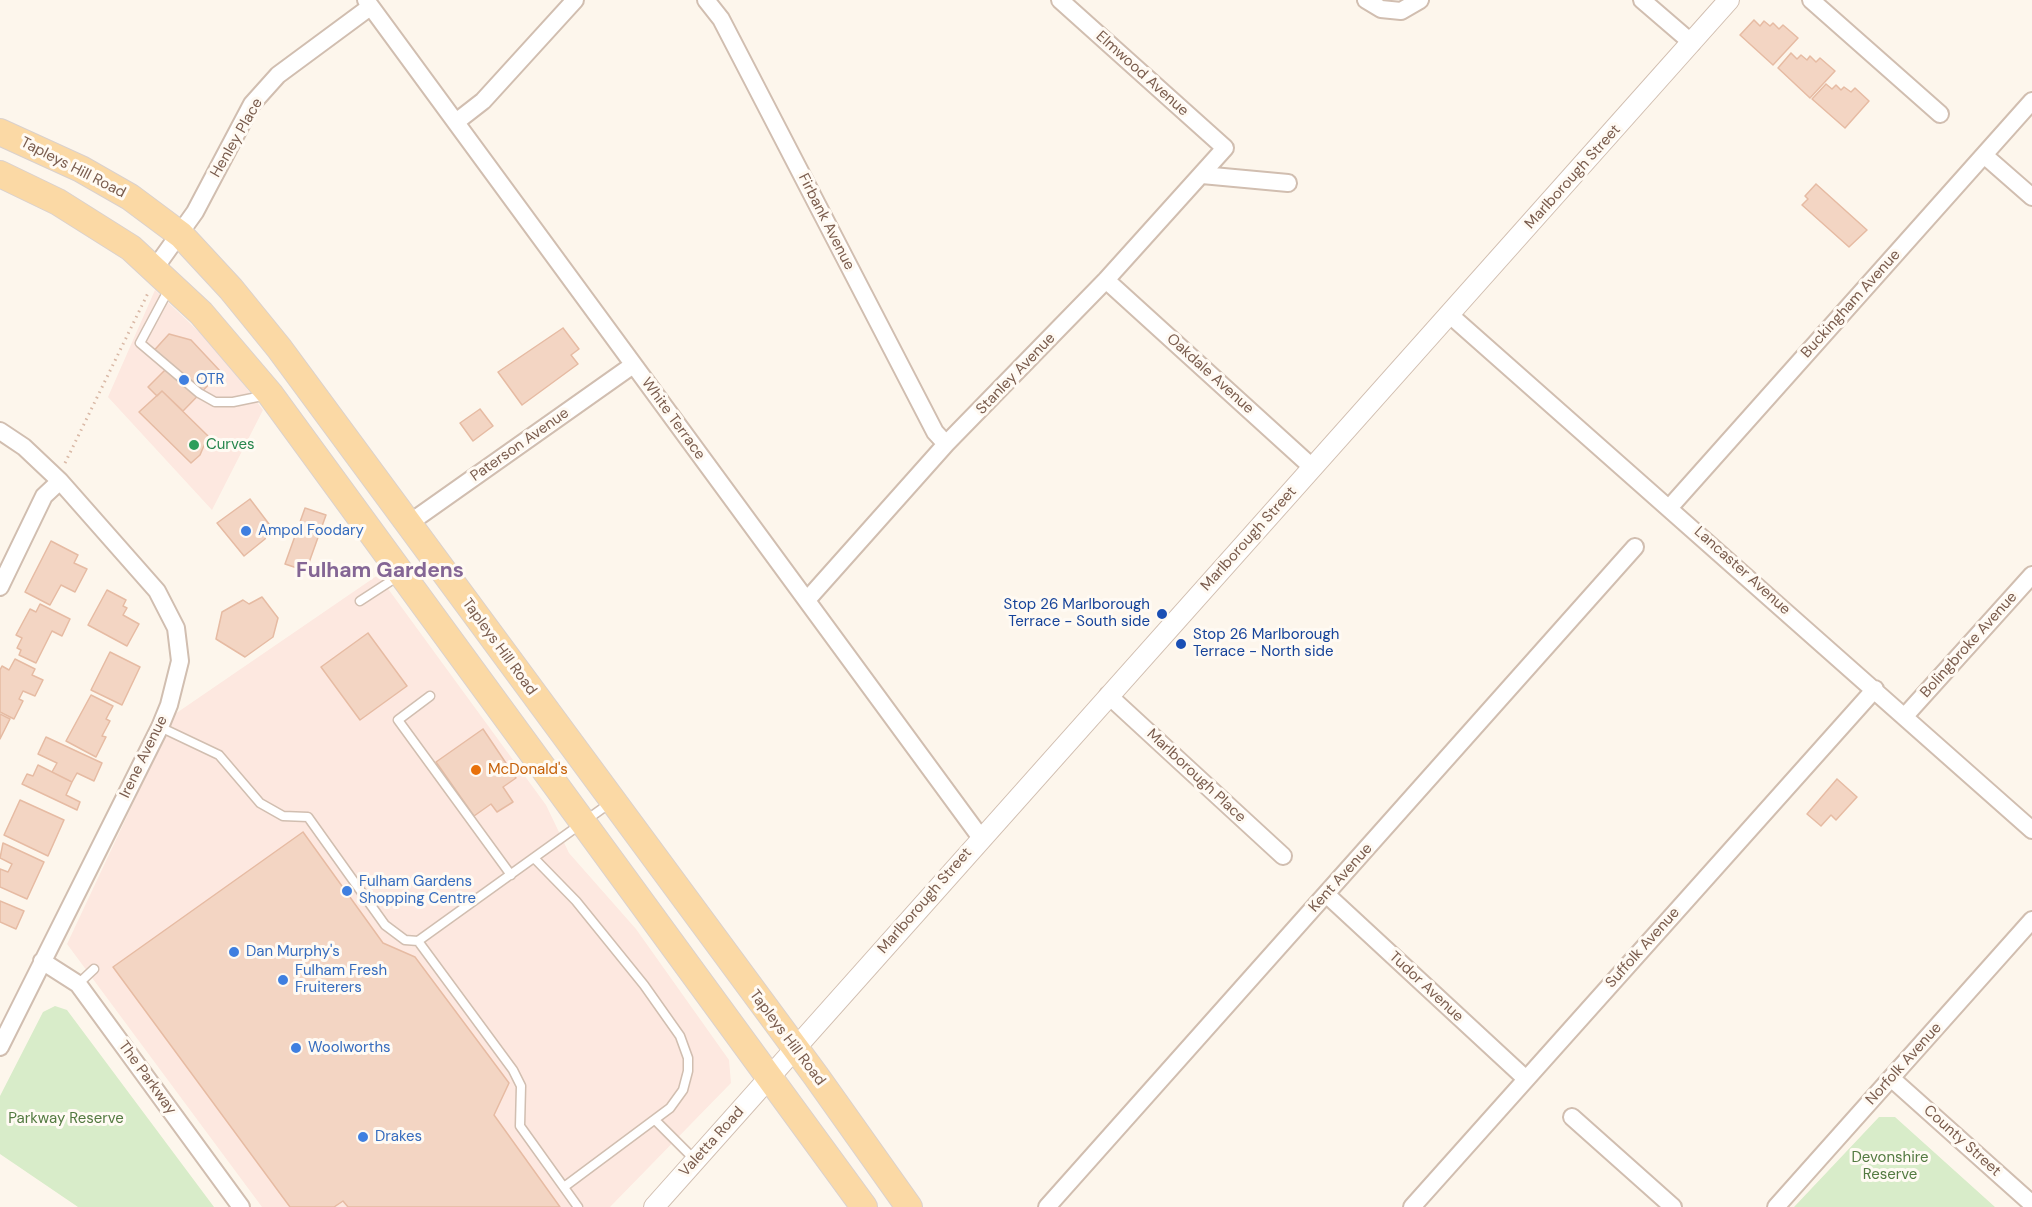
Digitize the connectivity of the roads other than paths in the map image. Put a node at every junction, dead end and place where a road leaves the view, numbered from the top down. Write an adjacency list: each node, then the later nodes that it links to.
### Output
1 (574, 0): 13 (street)
2 (706, 0): 28 (street, Firbank Avenue)
3 (1060, 0): 15 (street, Elmwood Avenue)
4 (1366, 0): 5 (street)
5 (1420, 0)
6 (1642, 0): 10 (street)
7 (1730, 0): 10 (street, Marlborough Street)
8 (1811, 0): 12 (street)
9 (368, 4): 13 (street, White Terrace); 21 (street, Henley Place)
10 (1692, 43): 24 (street, Marlborough Street)
11 (2032, 101): 16 (street, Buckingham Avenue)
12 (1940, 114)
13 (456, 122): 25 (street, White Terrace)
14 (0, 132): 21 (main road, Tapleys Hill Road)
15 (1225, 148): 18 (street, Stanley Avenue)
16 (1984, 155): 20 (street); 31 (street, Buckingham Avenue)
17 (0, 174): 22 (main road)
18 (1202, 175): 19 (street); 23 (street, Stanley Avenue)
19 (1288, 183)
20 (2032, 196)
21 (181, 235): 22 (street, Henley Place); 32 (main road, Tapleys Hill Road)
22 (160, 279): 26 (main road); 26 (lane)
23 (1106, 280): 28 (street, Stanley Avenue); 29 (street, Oakdale Avenue)
24 (1450, 315): 29 (street, Marlborough Street); 31 (street, Lancaster Avenue)
25 (633, 365): 32 (street, Paterson Avenue); 37 (street, White Terrace)
26 (270, 394): 34 (main road)
27 (0, 431): 30 (street, Irene Avenue)
28 (946, 444): 37 (street, Stanley Avenue)
29 (1314, 468): 40 (street, Marlborough Street)
30 (62, 473): 36 (street); 43 (street, Irene Avenue)
31 (1670, 507): 39 (street, Lancaster Avenue)
32 (408, 524): 44 (main road, Tapleys Hill Road)
33 (1635, 547): 51 (street, Kent Avenue)
34 (400, 575): 38 (lane); 45 (main road)
35 (2032, 575): 42 (street, Bolingbroke Avenue)
36 (0, 587)
37 (807, 600): 47 (street, White Terrace)
38 (360, 601)
39 (1875, 689): 42 (street, Lancaster Avenue); 61 (street, Suffolk Avenue)
40 (1108, 695): 47 (street, Marlborough Street); 48 (street, Marlborough Place)
41 (430, 696): 50 (lane)
42 (1905, 716): 46 (street, Lancaster Avenue)
43 (160, 727): 53 (lane); 54 (street, Irene Avenue)
44 (612, 801): 45 (lane); 58 (main road, Tapleys Hill Road)
45 (582, 824): 49 (lane); 59 (main road)
46 (2032, 830)
47 (981, 837): 58 (street, Marlborough Street)
48 (1283, 856)
49 (534, 858): 50 (lane); 63 (lane)
50 (510, 875): 53 (lane)
51 (1326, 894): 61 (street, Tudor Avenue); 72 (street, Kent Avenue)
52 (2032, 920): 60 (street, Norfolk Avenue)
53 (418, 940): 65 (lane)
54 (42, 961): 56 (street, The Parkway); 57 (street, Irene Avenue)
55 (94, 969): 56 (lane)
56 (78, 984): 67 (street, The Parkway)
57 (0, 1047)
58 (796, 1049): 59 (street, Marlborough Street); 71 (main road, Tapleys Hill Road)
59 (770, 1078): 64 (street, Valetta Road); 70 (main road)
60 (1891, 1078): 66 (street, County Street); 75 (street, Norfolk Avenue)
61 (1526, 1079): 73 (street, Suffolk Avenue)
62 (1572, 1117): 74 (street)
63 (655, 1120): 64 (lane); 65 (lane)
64 (695, 1161): 69 (street, Valetta Road)
65 (564, 1187): 68 (lane)
66 (2032, 1204)
67 (241, 1207)
68 (578, 1207)
69 (654, 1207)
70 (864, 1207)
71 (909, 1207)
72 (1047, 1207)
73 (1412, 1207)
74 (1673, 1207)
75 (1776, 1207)

